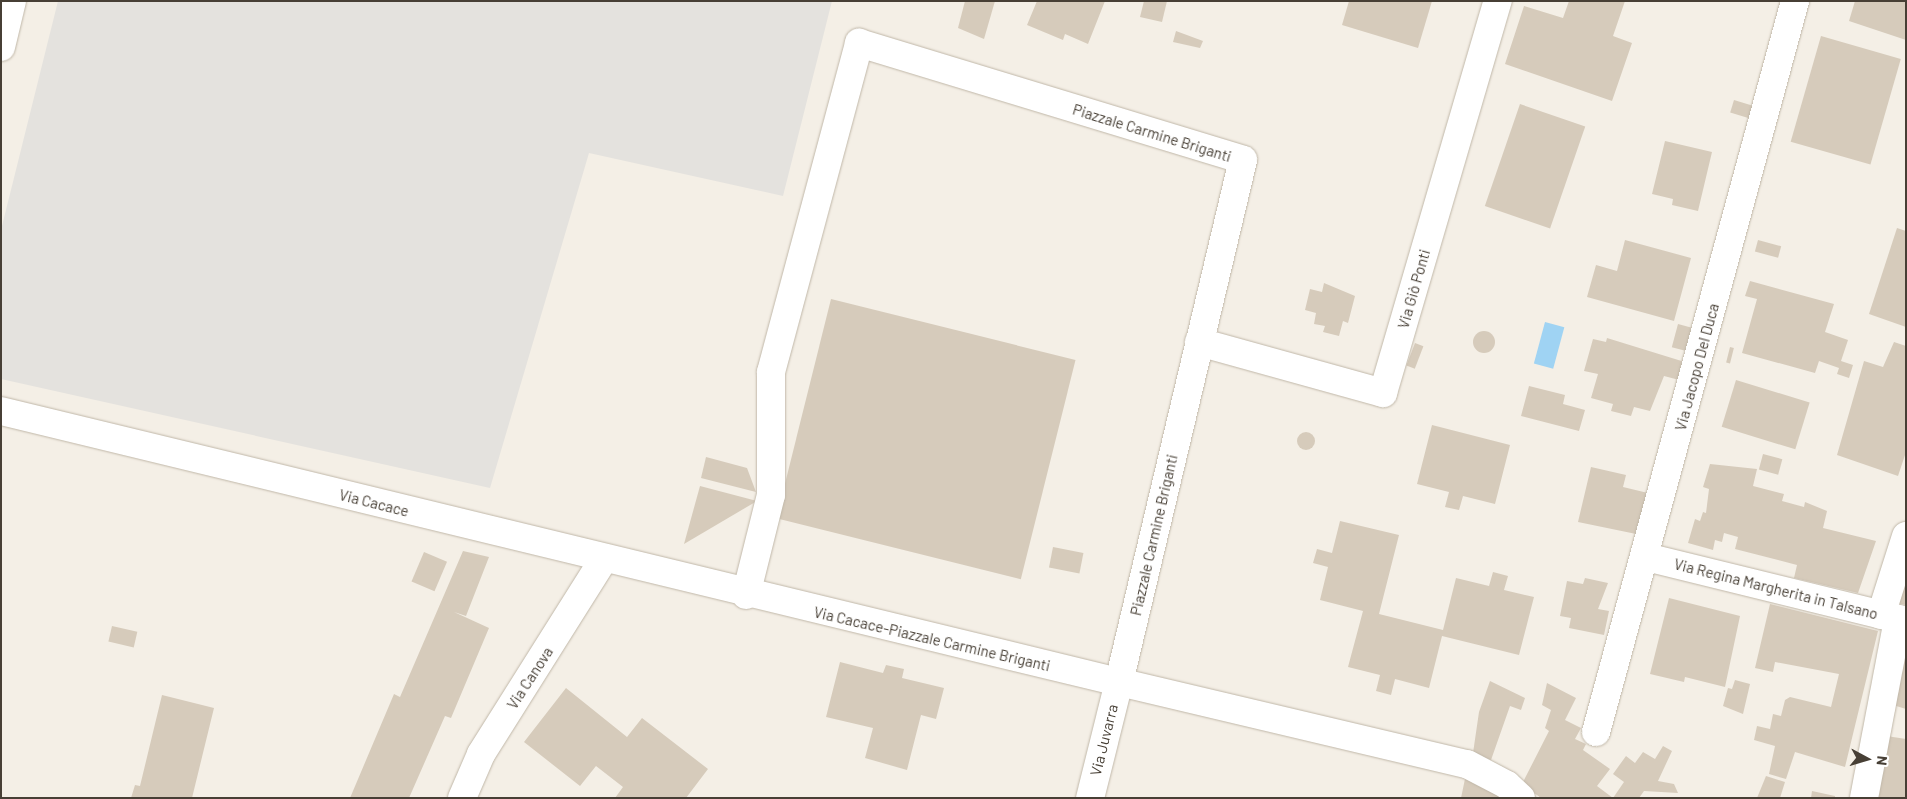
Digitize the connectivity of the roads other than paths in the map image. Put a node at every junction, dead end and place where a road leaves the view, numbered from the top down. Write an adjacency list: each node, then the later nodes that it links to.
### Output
1 (12, 1): 4 (street)
2 (1498, 1): 5 (street, Via Giò Ponti)
3 (1795, 1): 8 (street, Via Jacopo Del Duca)
4 (1, 47)
5 (1199, 342): 10 (street, Piazzale Carmine Briganti); 12 (street, Piazzale Carmine Briganti)
6 (1, 411): 9 (street, Via Cacace)
7 (1906, 536): 11 (street)
8 (1646, 557): 11 (street, Via Regina Margherita in Talsano); 13 (street, Via Jacopo Del Duca)
9 (603, 560): 10 (street, Via Cacace); 14 (street, Via Canova)
10 (746, 595): 12 (street, Via Cacace-Piazzale Carmine Briganti)
11 (1895, 618): 17 (street)
12 (1119, 682): 15 (street, Via Juvarra); 16 (street)
13 (1596, 732)
14 (462, 798)
15 (1090, 798)
16 (1521, 798)
17 (1864, 798)

